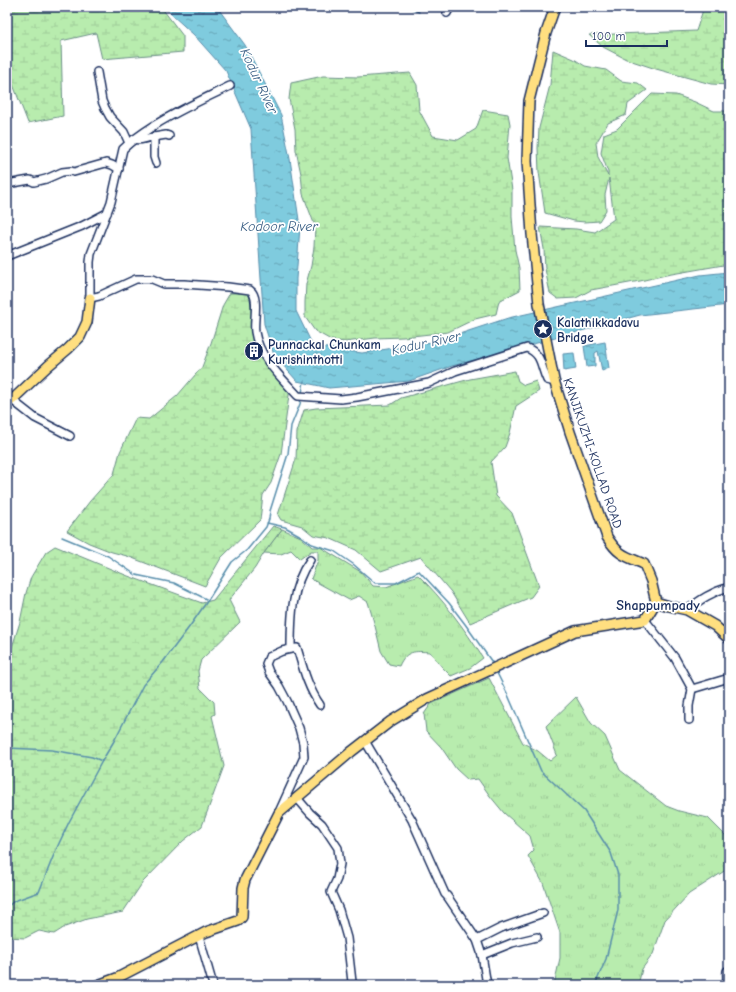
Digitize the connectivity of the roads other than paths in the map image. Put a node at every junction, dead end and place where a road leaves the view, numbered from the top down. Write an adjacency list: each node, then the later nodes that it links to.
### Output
1 (555, 7): 13 (main road, KANJIKUZHI-KOLLAD ROAD)
2 (97, 72): 6 (street)
3 (230, 86): 6 (street)
4 (168, 136): 5 (street)
5 (154, 137): 6 (street); 7 (street)
6 (131, 141): 8 (street)
7 (156, 163)
8 (119, 169): 9 (street); 10 (street)
9 (7, 184)
10 (107, 214): 11 (street); 12 (street)
11 (7, 256)
12 (90, 298): 13 (street); 14 (main road)
13 (554, 380): 18 (main road, KANJIKUZHI-KOLLAD ROAD)
14 (9, 402): 15 (street)
15 (70, 436)
16 (310, 560): 23 (street)
17 (729, 587): 19 (street)
18 (656, 602): 19 (main road); 20 (main road)
19 (687, 610): 21 (main road)
20 (645, 620): 25 (street); 28 (main road)
21 (725, 631): 22 (main road)
22 (729, 639)
23 (291, 649): 26 (street); 30 (street)
24 (729, 678): 25 (street)
25 (692, 689): 27 (street)
26 (320, 705)
27 (689, 720)
28 (365, 741): 29 (main road); 34 (street)
29 (297, 798): 30 (main road); 39 (street)
30 (279, 813): 32 (main road)
31 (543, 912): 34 (street)
32 (199, 936): 37 (main road); 38 (street)
33 (537, 936): 35 (street)
34 (477, 940): 35 (street)
35 (482, 955): 40 (street)
36 (729, 970): 41 (street)
37 (98, 985)
38 (213, 985)
39 (352, 985)
40 (487, 985)
41 (726, 985)

